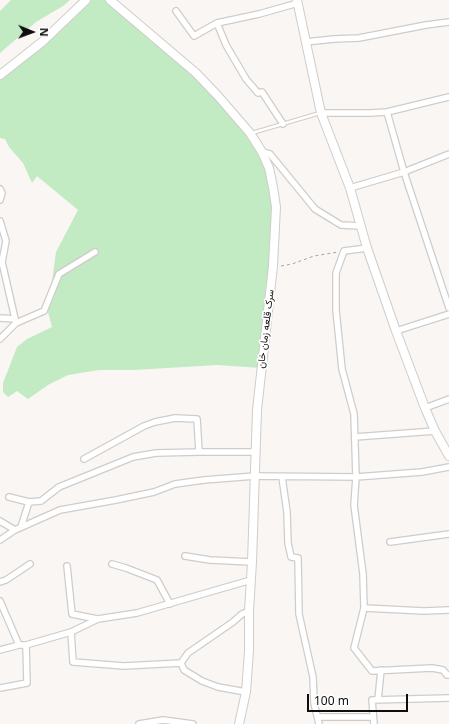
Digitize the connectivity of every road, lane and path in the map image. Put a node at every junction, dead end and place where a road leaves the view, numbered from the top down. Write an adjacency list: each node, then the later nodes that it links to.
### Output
1 (86, 0): 8 (street)
2 (110, 0): 13 (street, سرک قلعه زمان خان)
3 (298, 2): 6 (street); 7 (street)
4 (176, 11): 6 (street)
5 (449, 22): 7 (street)
6 (217, 23): 12 (street)
7 (305, 42): 11 (street)
8 (0, 75)
9 (449, 97): 10 (street)
10 (387, 112): 11 (street); 16 (street)
11 (321, 113): 12 (lane); 17 (street)
12 (283, 124): 13 (lane)
13 (250, 133): 14 (street, سرک قلعه زمان خان)
14 (262, 152): 21 (street); 25 (street, سرک قلعه زمان خان)
15 (449, 154): 16 (street)
16 (404, 172): 17 (street); 26 (street)
17 (350, 188): 21 (street)
18 (0, 189): 19 (street)
19 (0, 200)
20 (0, 221): 29 (street)
21 (361, 226): 22 (street)
22 (367, 248): 23 (street); 30 (street)
23 (344, 250): 25 (path); 35 (street)
24 (95, 252): 29 (street)
25 (273, 266): 37 (street, سرک قلعه زمان خان)
26 (449, 308)
27 (449, 314): 30 (street)
28 (0, 318): 29 (street)
29 (15, 321): 31 (street)
30 (396, 331): 33 (street)
31 (0, 338)
32 (449, 400): 33 (street)
33 (425, 408): 34 (street)
34 (435, 431): 35 (street); 38 (street)
35 (356, 437): 43 (street)
36 (199, 452): 37 (street); 39 (street); 45 (street)
37 (256, 452): 41 (street, سرک قلعه زمان خان)
38 (449, 456)
39 (84, 459)
40 (449, 467): 43 (street)
41 (255, 476): 42 (street); 47 (street); 53 (street, سرک قلعه زمان خان)
42 (282, 477): 43 (street); 76 (street)
43 (356, 477): 61 (street)
44 (9, 497): 45 (street)
45 (29, 502): 47 (street)
46 (0, 521): 48 (street)
47 (21, 527): 48 (street)
48 (15, 530): 50 (street)
49 (449, 534): 51 (street)
50 (0, 540)
51 (390, 542)
52 (185, 556): 53 (street)
53 (252, 562): 57 (street, سرک قلعه زمان خان)
54 (30, 564): 58 (street)
55 (112, 564): 60 (street)
56 (67, 566): 64 (street)
57 (251, 580): 60 (street); 63 (street, سرک قلعه زمان خان)
58 (0, 582)
59 (0, 601): 66 (street)
60 (170, 604): 64 (street)
61 (364, 608): 62 (street); 70 (street)
62 (449, 610)
63 (249, 611): 69 (street); 73 (street, سرک قلعه زمان خان)
64 (98, 619): 65 (street)
65 (71, 632): 67 (street); 69 (street)
66 (19, 645): 67 (street); 68 (street)
67 (26, 645): 72 (street)
68 (0, 650)
69 (181, 663): 73 (street)
70 (381, 670): 71 (street); 75 (street)
71 (449, 675)
72 (0, 688)
73 (246, 692): 80 (street, سرک قلعه زمان خان)
74 (449, 698): 75 (street)
75 (378, 700): 77 (street)
76 (318, 717): 77 (street); 81 (street)
77 (373, 717): 82 (street)
78 (139, 724): 79 (street)
79 (193, 724)
80 (239, 724)
81 (319, 724)
82 (374, 724)

